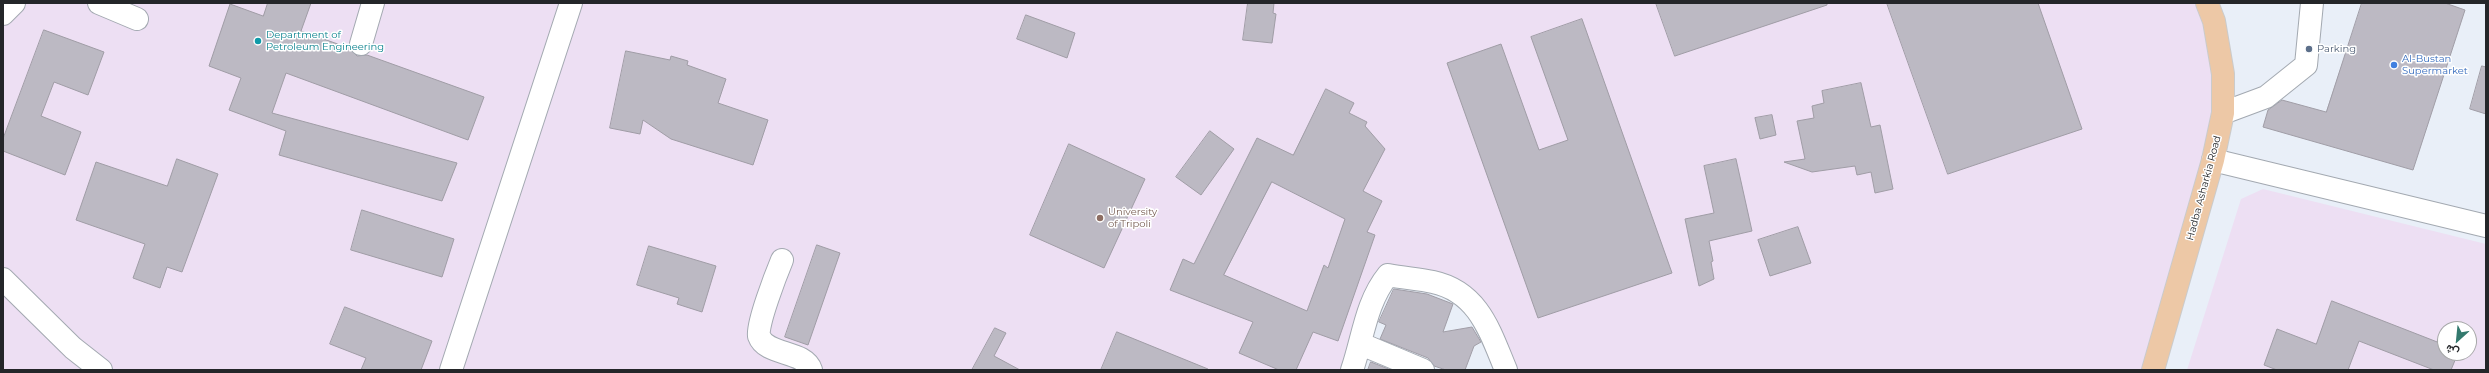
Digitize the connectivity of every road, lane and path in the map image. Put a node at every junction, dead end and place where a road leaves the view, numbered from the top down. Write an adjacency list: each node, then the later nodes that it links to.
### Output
1 (14, 3): 7 (street)
2 (99, 3): 8 (street)
3 (373, 3): 9 (street)
4 (571, 3): 17 (street)
5 (2207, 3): 10 (main road, Hadba Asharkia Road)
6 (2312, 3): 10 (street)
7 (3, 14)
8 (137, 19)
9 (361, 44)
10 (2223, 113): 11 (main road, Hadba Asharkia Road)
11 (2213, 160): 12 (street); 22 (main road, Hadba Asharkia Road)
12 (2486, 226)
13 (782, 260): 18 (street)
14 (3, 279): 16 (street)
15 (1361, 344): 19 (street); 20 (street); 21 (street)
16 (101, 370)
17 (451, 370)
18 (811, 370)
19 (1352, 370)
20 (1423, 370)
21 (1506, 370)
22 (2153, 370)

